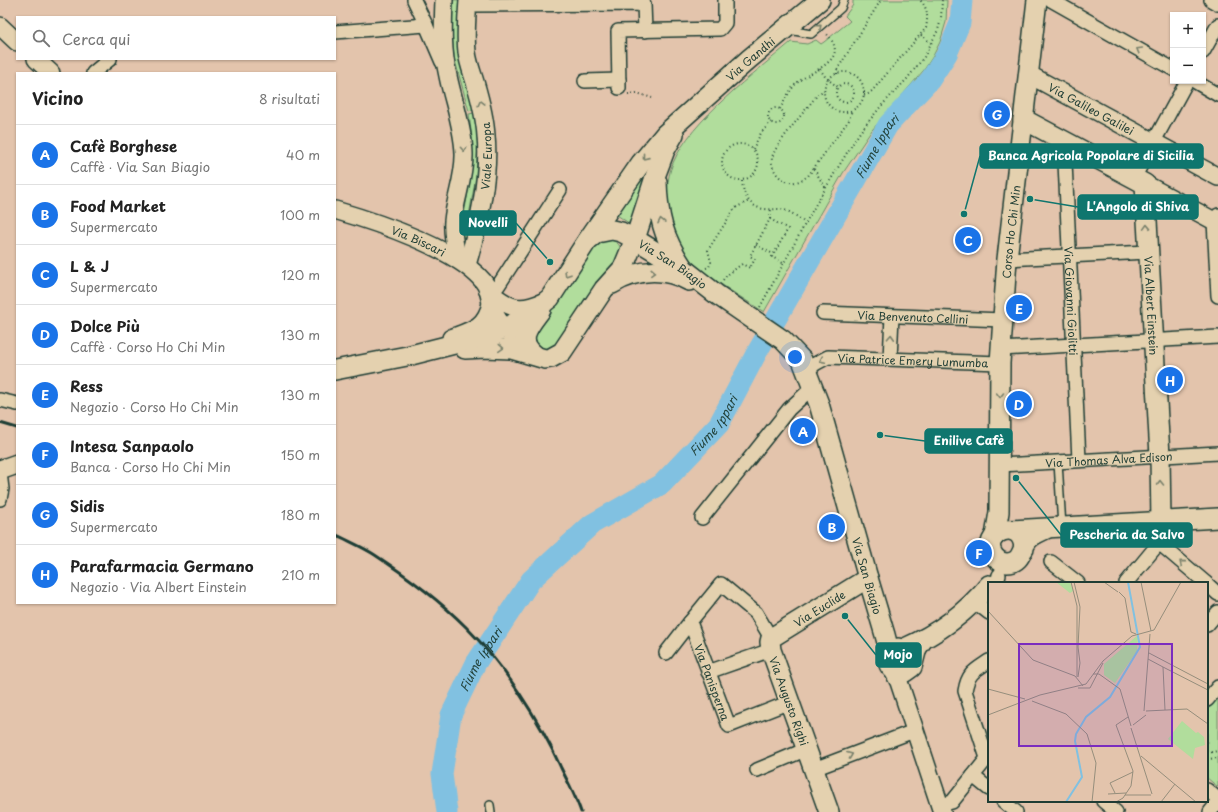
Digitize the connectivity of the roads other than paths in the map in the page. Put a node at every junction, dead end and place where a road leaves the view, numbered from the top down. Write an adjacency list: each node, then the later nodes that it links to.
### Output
1 (414, 0): 12 (street)
2 (444, 0): 26 (street, Viale Europa)
3 (725, 0): 16 (street)
4 (820, 0): 15 (main road, Via Gandhi)
5 (844, 0): 15 (lane, one-way to 5)
6 (1037, 0): 25 (main road, Corso Ho Chi Min)
7 (1211, 0): 11 (street)
8 (1055, 1): 22 (street, one-way to 8)
9 (644, 2): 10 (street); 16 (street)
10 (474, 3): 48 (street, Viale Europa, one-way to 10)
11 (1218, 4)
12 (426, 25): 17 (street); 26 (street)
13 (1218, 25): 19 (street)
14 (0, 26): 18 (street)
15 (784, 30): 31 (main road, Via Gandhi)
16 (644, 31): 27 (street)
17 (336, 32)
18 (16, 41)
19 (1205, 48)
20 (37, 60): 23 (street)
21 (109, 60): 24 (street)
22 (1170, 67)
23 (50, 72)
24 (94, 72)
25 (1028, 74): 32 (main road, Corso Ho Chi Min); 34 (street, Via Galileo Galilei)
26 (448, 76): 41 (street, Viale Europa, one-way to 41)
27 (585, 81)
28 (1185, 84): 34 (street)
29 (1200, 84): 30 (street)
30 (1218, 94)
31 (682, 119): 35 (main road); 43 (main road, Via Gandhi, one-way to 43)
32 (1023, 120): 33 (main road); 47 (main road, Corso Ho Chi Min)
33 (1064, 141): 37 (main road); 46 (street, Via Giovanni Giolitti)
34 (1154, 142): 36 (street, Via Galileo Galilei); 37 (street)
35 (656, 174): 42 (main road); 49 (main road, one-way to 35)
36 (1218, 177)
37 (1139, 182): 40 (street); 45 (main road, Via Albert Einstein, one-way to 37)
38 (560, 190): 53 (street)
39 (336, 210): 44 (street, Via Biscari)
40 (1217, 220): 52 (street)
41 (453, 222): 44 (street); 48 (street)
42 (635, 239): 43 (main road, Via San Biagio); 49 (main road, Via San Biagio); 51 (main road)
43 (587, 241): 54 (main road, Via Gandhi, one-way to 54)
44 (428, 245): 48 (street, Via Biscari)
45 (1148, 252): 46 (street); 60 (main road, Via Albert Einstein)
46 (1069, 256): 47 (street); 61 (street, Via Giovanni Giolitti)
47 (1008, 259): 57 (main road, Corso Ho Chi Min)
48 (462, 263): 53 (street, Via Biscari)
49 (693, 269): 50 (main road, Via San Biagio)
50 (719, 287): 51 (main road, one-way to 50); 67 (main road, Via San Biagio)
51 (604, 289): 62 (main road)
52 (1218, 296)
53 (490, 298): 54 (street); 58 (street); 63 (street)
54 (550, 298): 58 (main road); 62 (main road)
55 (823, 313): 56 (street, Via Benvenuto Cellini)
56 (892, 316): 57 (street, Via Benvenuto Cellini); 65 (street, one-way to 56)
57 (1003, 320): 64 (main road, Corso Ho Chi Min)
58 (505, 328): 62 (street); 63 (main road)
59 (1218, 338): 60 (street, Via Patrice Emery Lumumba)
60 (1153, 341): 61 (street, Via Patrice Emery Lumumba); 71 (main road, Via Albert Einstein)
61 (1073, 345): 64 (street, Via Patrice Emery Lumumba); 72 (street, Via Giovanni Giolitti)
62 (533, 354): 63 (main road, one-way to 62)
63 (407, 356): 66 (main road)
64 (1001, 356): 65 (street, Via Patrice Emery Lumumba); 75 (main road, Corso Ho Chi Min, one-way to 75)
65 (890, 359): 67 (street, Via Patrice Emery Lumumba, one-way to 67)
66 (336, 370)
67 (810, 379): 79 (street, Via Patrice Emery Lumumba); 87 (main road, Via San Biagio)
68 (0, 400): 69 (street)
69 (16, 404)
70 (1218, 453): 71 (street, Via Thomas Alva Edison)
71 (1160, 456): 72 (street, Via Thomas Alva Edison); 81 (main road, Via Albert Einstein, one-way to 71)
72 (1079, 460): 73 (street, Via Thomas Alva Edison)
73 (1058, 462): 75 (street, Via Thomas Alva Edison); 82 (lane)
74 (16, 464): 76 (main road)
75 (1000, 465): 83 (main road, Corso Ho Chi Min)
76 (0, 470)
77 (0, 473): 78 (street)
78 (0, 499)
79 (702, 518)
80 (1218, 518): 81 (main road)
81 (1161, 522): 82 (main road); 84 (street)
82 (1054, 528): 83 (main road); 85 (main road)
83 (1003, 533): 85 (main road); 88 (main road, Corso Ho Chi Min)
84 (1159, 543): 89 (street, one-way to 84); 91 (street)
85 (1024, 549): 88 (main road)
86 (1051, 562): 90 (street)
87 (868, 578): 99 (main road, Via Euclide); 101 (main road, Via San Biagio)
88 (997, 578)
89 (1199, 581)
90 (1077, 582)
91 (1127, 582)
92 (1208, 587): 93 (street)
93 (1218, 594)
94 (988, 596): 95 (main road)
95 (982, 608): 101 (main road)
96 (1218, 612): 98 (street)
97 (690, 622): 99 (street, Via Augusto Righi); 100 (street); 103 (street, Via Panisperna)
98 (1208, 624)
99 (771, 644): 103 (street, Via Euclide); 106 (main road, Via Augusto Righi)
100 (666, 653)
101 (905, 655): 107 (street)
102 (988, 662): 109 (street)
103 (708, 672): 106 (street, Via Panisperna)
104 (1218, 687): 105 (street)
105 (1208, 699)
106 (790, 702): 108 (main road, Via Augusto Righi)
107 (914, 731): 110 (street, one-way to 107); 118 (street)
108 (807, 749): 110 (main road, Via Augusto Righi); 111 (street)
109 (988, 757): 112 (street)
110 (814, 769): 120 (main road, Via Augusto Righi)
111 (757, 770)
112 (973, 776): 113 (street); 118 (street)
113 (988, 788)
114 (1208, 791): 115 (street)
115 (1218, 800): 122 (street)
116 (1004, 802): 121 (street)
117 (1104, 802): 119 (street)
118 (941, 809)
119 (1116, 809)
120 (829, 812)
121 (1016, 812)
122 (1210, 812)

